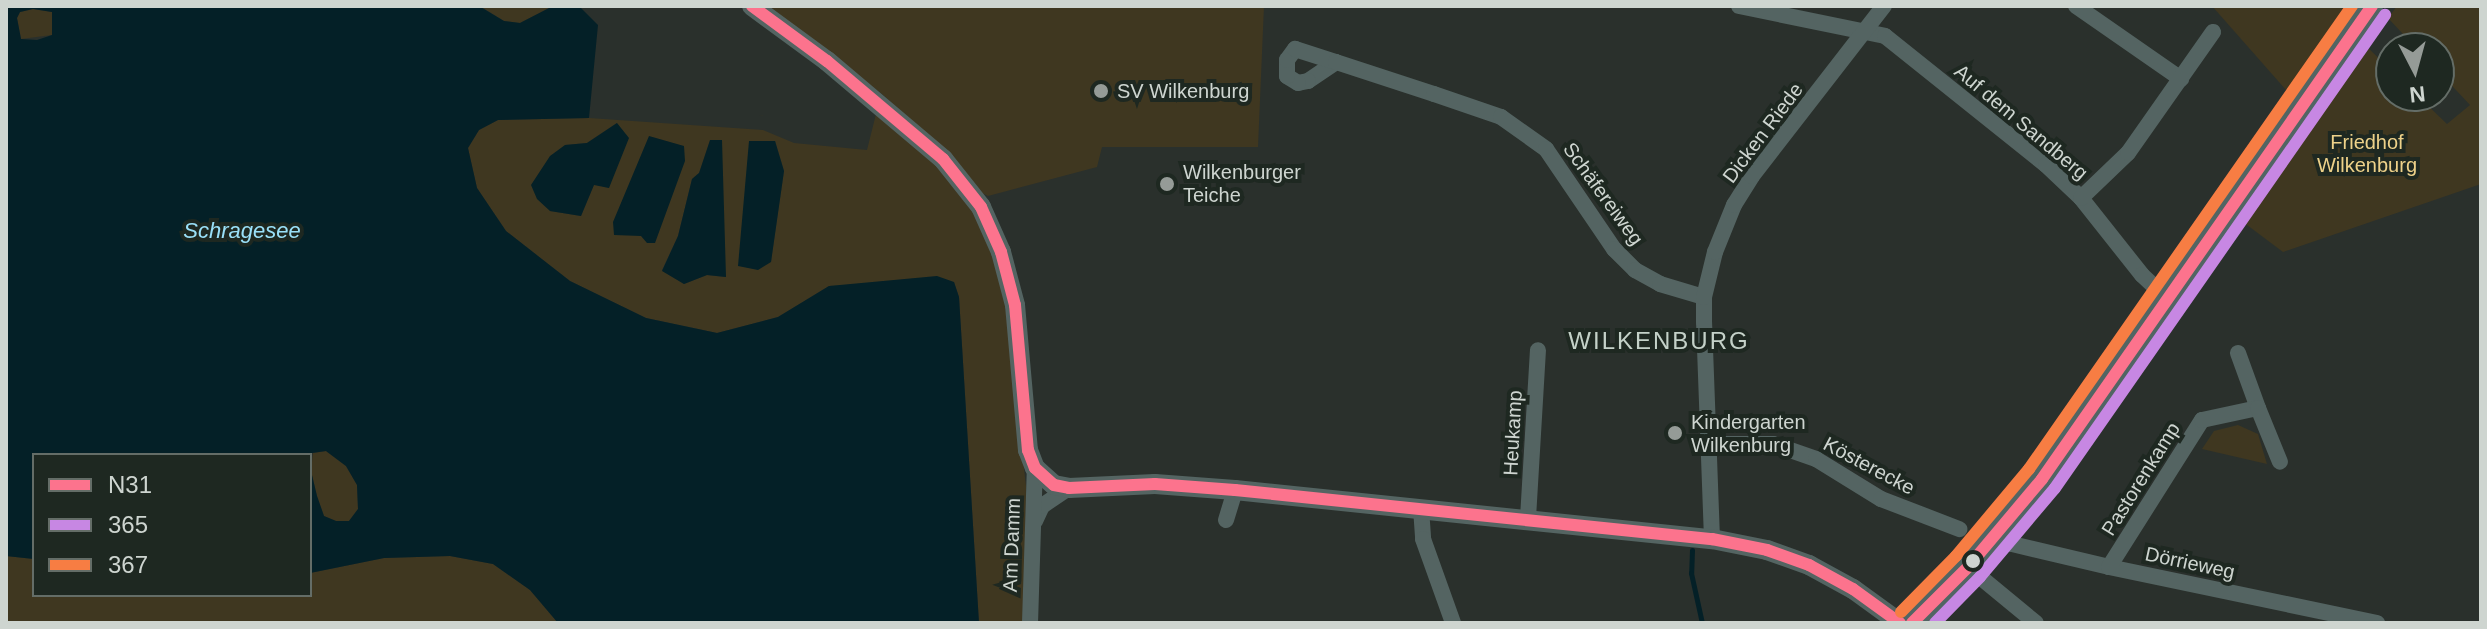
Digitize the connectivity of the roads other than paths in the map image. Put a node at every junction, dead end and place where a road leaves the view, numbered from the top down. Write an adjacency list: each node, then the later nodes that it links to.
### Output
1 (752, 6): 18 (street)
2 (1739, 6): 6 (street, Auf dem Sandberg)
3 (1884, 6): 6 (street, Dicken Riede)
4 (2076, 6): 9 (street)
5 (2372, 6): 12 (main road)
6 (1866, 30): 10 (street, Auf dem Sandberg); 11 (street, Dicken Riede)
7 (2213, 32): 9 (street)
8 (1336, 62): 11 (street, Schäfereiweg)
9 (2181, 79): 10 (street)
10 (2081, 198): 12 (street, Auf dem Sandberg)
11 (1704, 297): 16 (street, Dicken Riede)
12 (2168, 299): 26 (main road)
13 (1538, 350): 22 (street, Heukamp)
14 (2238, 353): 15 (street)
15 (2258, 408): 17 (street); 29 (street, Pastorenkamp)
16 (1710, 444): 25 (street, Kösterecke); 27 (street, Dicken Riede)
17 (2280, 462)
18 (1035, 468): 19 (street); 24 (street, Am Damm)
19 (1069, 488): 20 (street); 24 (street)
20 (1235, 490): 21 (street); 23 (street)
21 (1421, 508): 22 (street); 31 (street)
22 (1528, 518): 27 (street)
23 (1226, 520)
24 (1033, 526): 30 (street, Am Damm)
25 (1959, 529)
26 (1997, 534): 28 (main road); 29 (street, Dörrieweg)
27 (1712, 539): 32 (street)
28 (1968, 567): 33 (main road); 34 (street)
29 (2109, 567): 35 (street, Dörrieweg)
30 (1030, 623)
31 (1453, 623)
32 (1900, 623)
33 (1912, 623)
34 (2036, 623)
35 (2377, 623)

